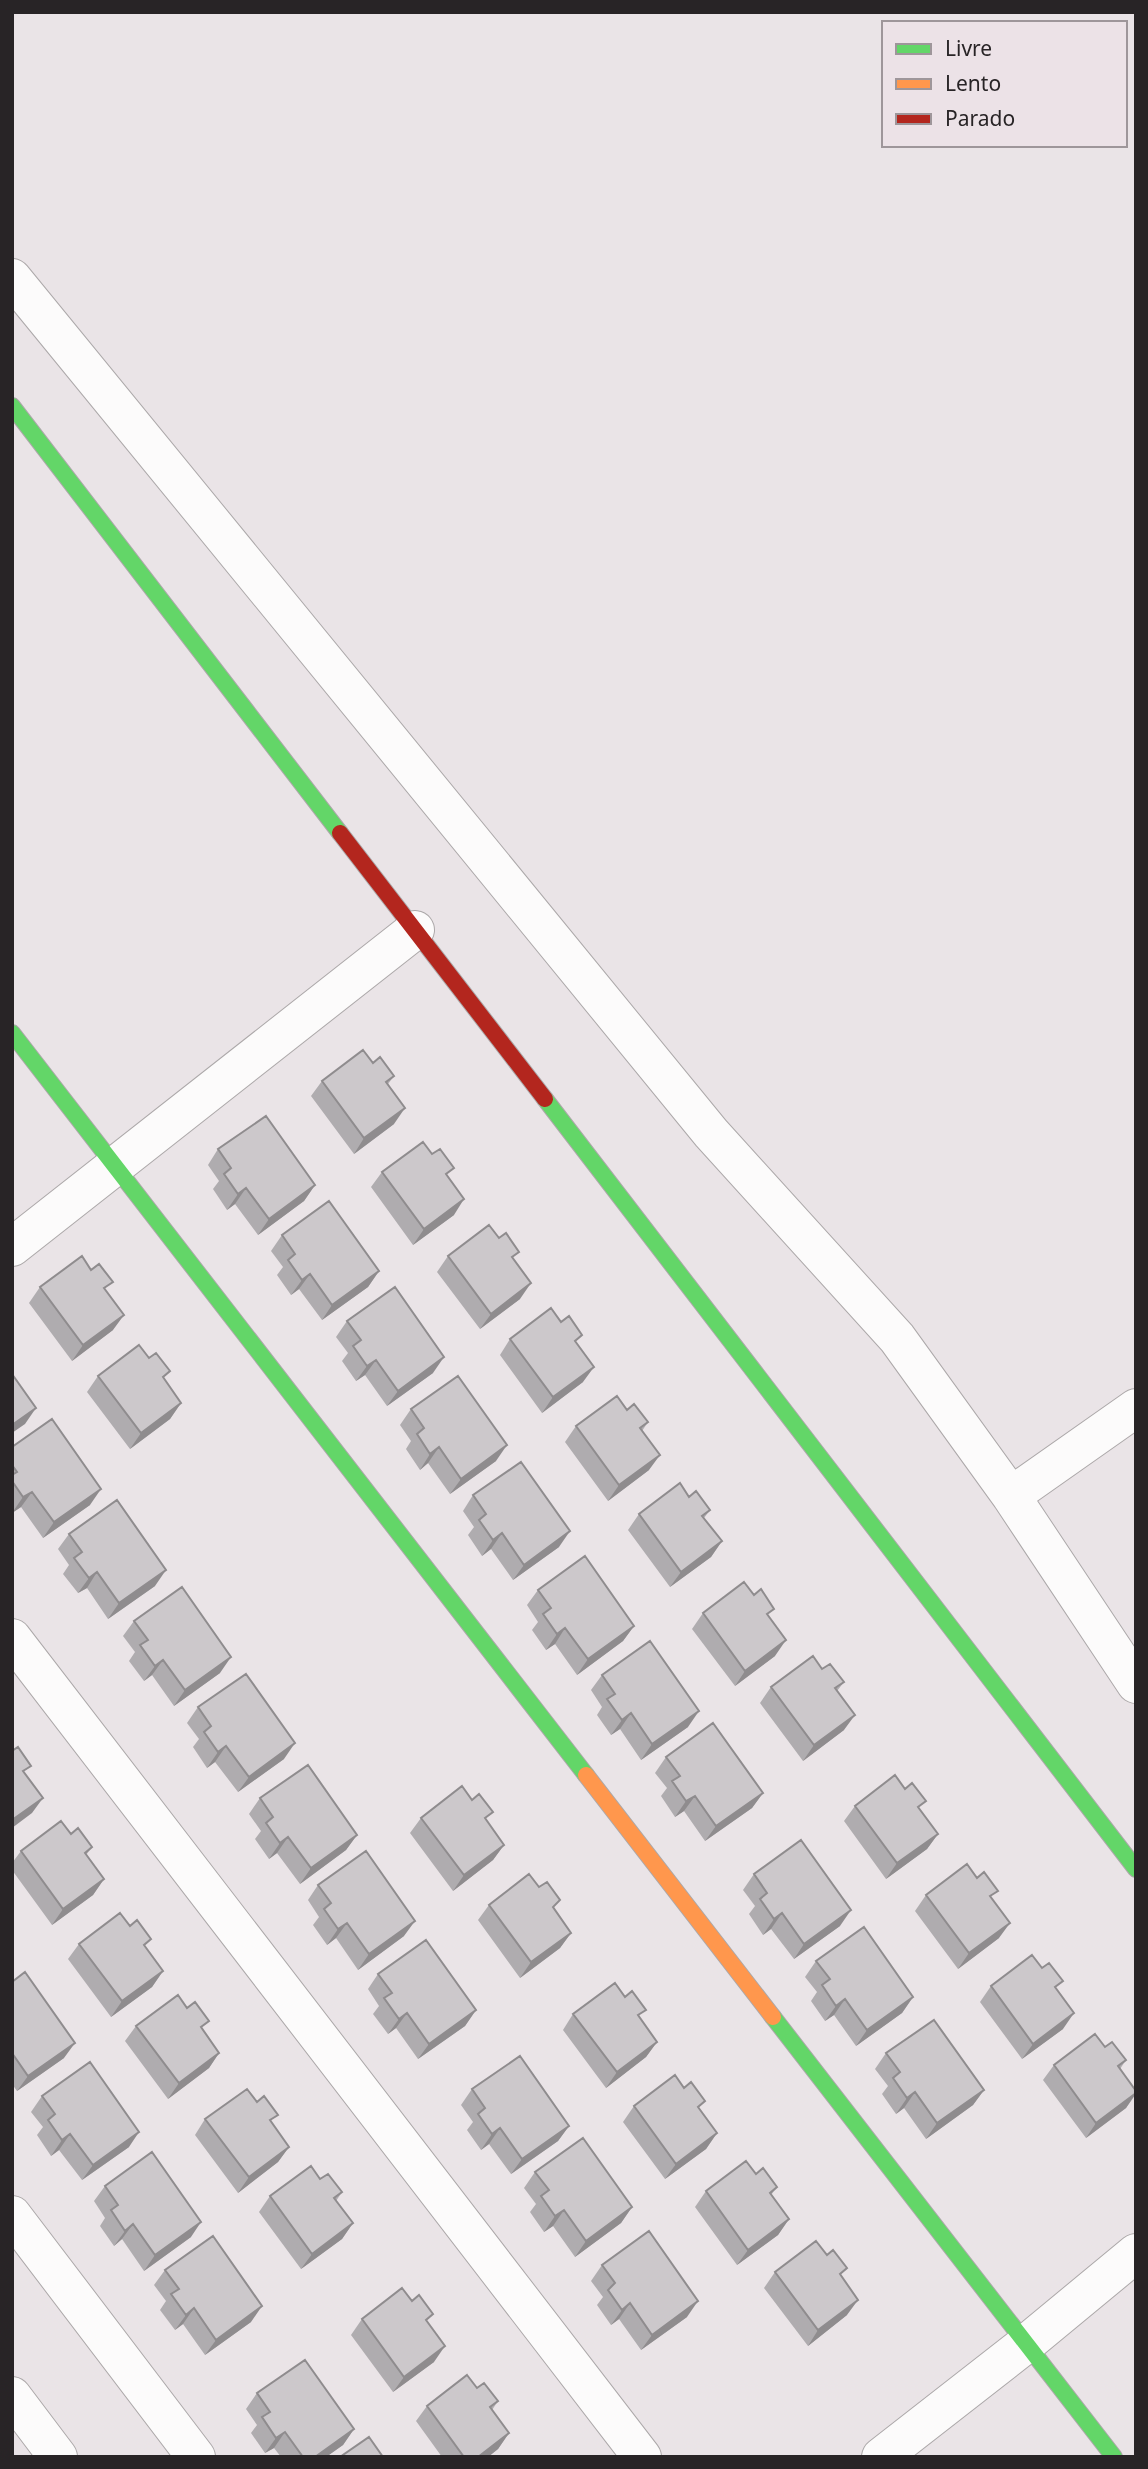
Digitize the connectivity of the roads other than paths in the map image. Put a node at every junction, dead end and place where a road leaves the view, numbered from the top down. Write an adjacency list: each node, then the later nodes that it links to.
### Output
1 (12, 278): 8 (street)
2 (12, 406): 3 (street)
3 (415, 930): 5 (street); 11 (street)
4 (12, 1033): 5 (street)
5 (115, 1167): 6 (street); 14 (street)
6 (12, 1247)
7 (1136, 1408): 8 (street)
8 (1011, 1496): 10 (street)
9 (12, 1638): 18 (street)
10 (1136, 1684)
11 (1136, 1870)
12 (12, 2215): 17 (street)
13 (1136, 2253): 14 (street)
14 (1027, 2343): 19 (street); 20 (street)
15 (12, 2396): 16 (street)
16 (58, 2457)
17 (196, 2457)
18 (642, 2457)
19 (881, 2457)
20 (1114, 2457)

